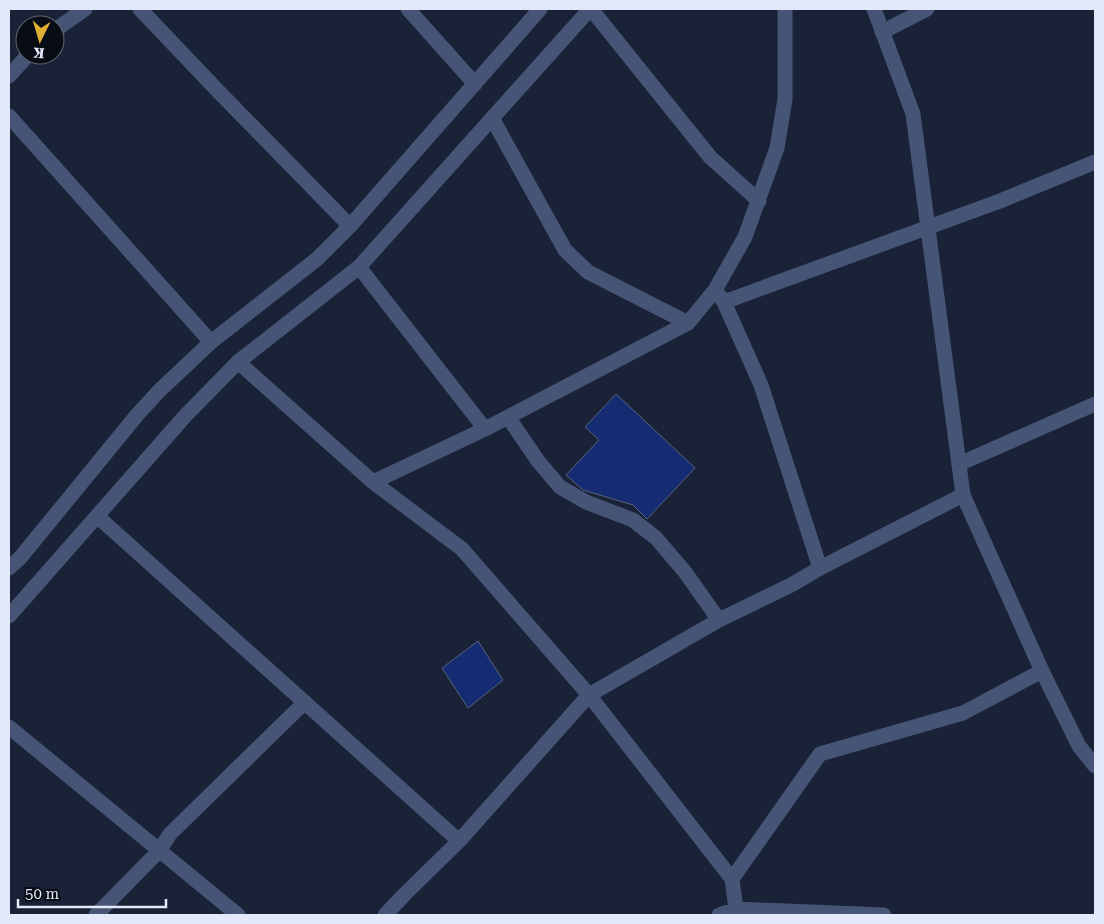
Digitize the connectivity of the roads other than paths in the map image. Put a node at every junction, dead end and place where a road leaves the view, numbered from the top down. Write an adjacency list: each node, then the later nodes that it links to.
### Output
1 (85, 9): 9 (street)
2 (140, 9): 18 (street)
3 (408, 9): 13 (street)
4 (540, 9): 13 (street)
5 (590, 9): 15 (street); 17 (street)
6 (785, 9): 17 (street)
7 (874, 9): 10 (street)
8 (926, 9): 10 (street)
9 (65, 23)
10 (882, 32): 19 (street)
11 (19, 65): 12 (street)
12 (9, 76)
13 (475, 84): 18 (street)
14 (9, 116): 23 (street)
15 (492, 118): 20 (street); 22 (street)
16 (1095, 162): 19 (street)
17 (759, 200): 21 (street)
18 (350, 226): 23 (street)
19 (928, 227): 21 (street); 28 (street)
20 (359, 267): 24 (street); 27 (street)
21 (719, 296): 22 (street); 33 (street)
22 (688, 323): 26 (street)
23 (212, 342): 32 (street)
24 (238, 362): 29 (street); 31 (street)
25 (1095, 404): 28 (street)
26 (508, 417): 27 (street); 35 (street)
27 (485, 429): 29 (street)
28 (959, 464): 30 (street)
29 (373, 482): 37 (street)
30 (963, 495): 33 (street); 36 (street)
31 (97, 516): 34 (street); 38 (street)
32 (9, 568)
33 (820, 568): 35 (street)
34 (9, 616)
35 (719, 620): 37 (street)
36 (1042, 671): 40 (street); 43 (street)
37 (590, 695): 41 (street); 43 (street)
38 (305, 702): 41 (street); 42 (street)
39 (9, 728): 42 (street)
40 (1095, 766)
41 (459, 841): 47 (street)
42 (159, 851): 45 (street); 46 (street)
43 (732, 879): 44 (street)
44 (736, 909): 48 (street); 49 (street)
45 (96, 915)
46 (238, 915)
47 (385, 915)
48 (718, 915)
49 (884, 915)

